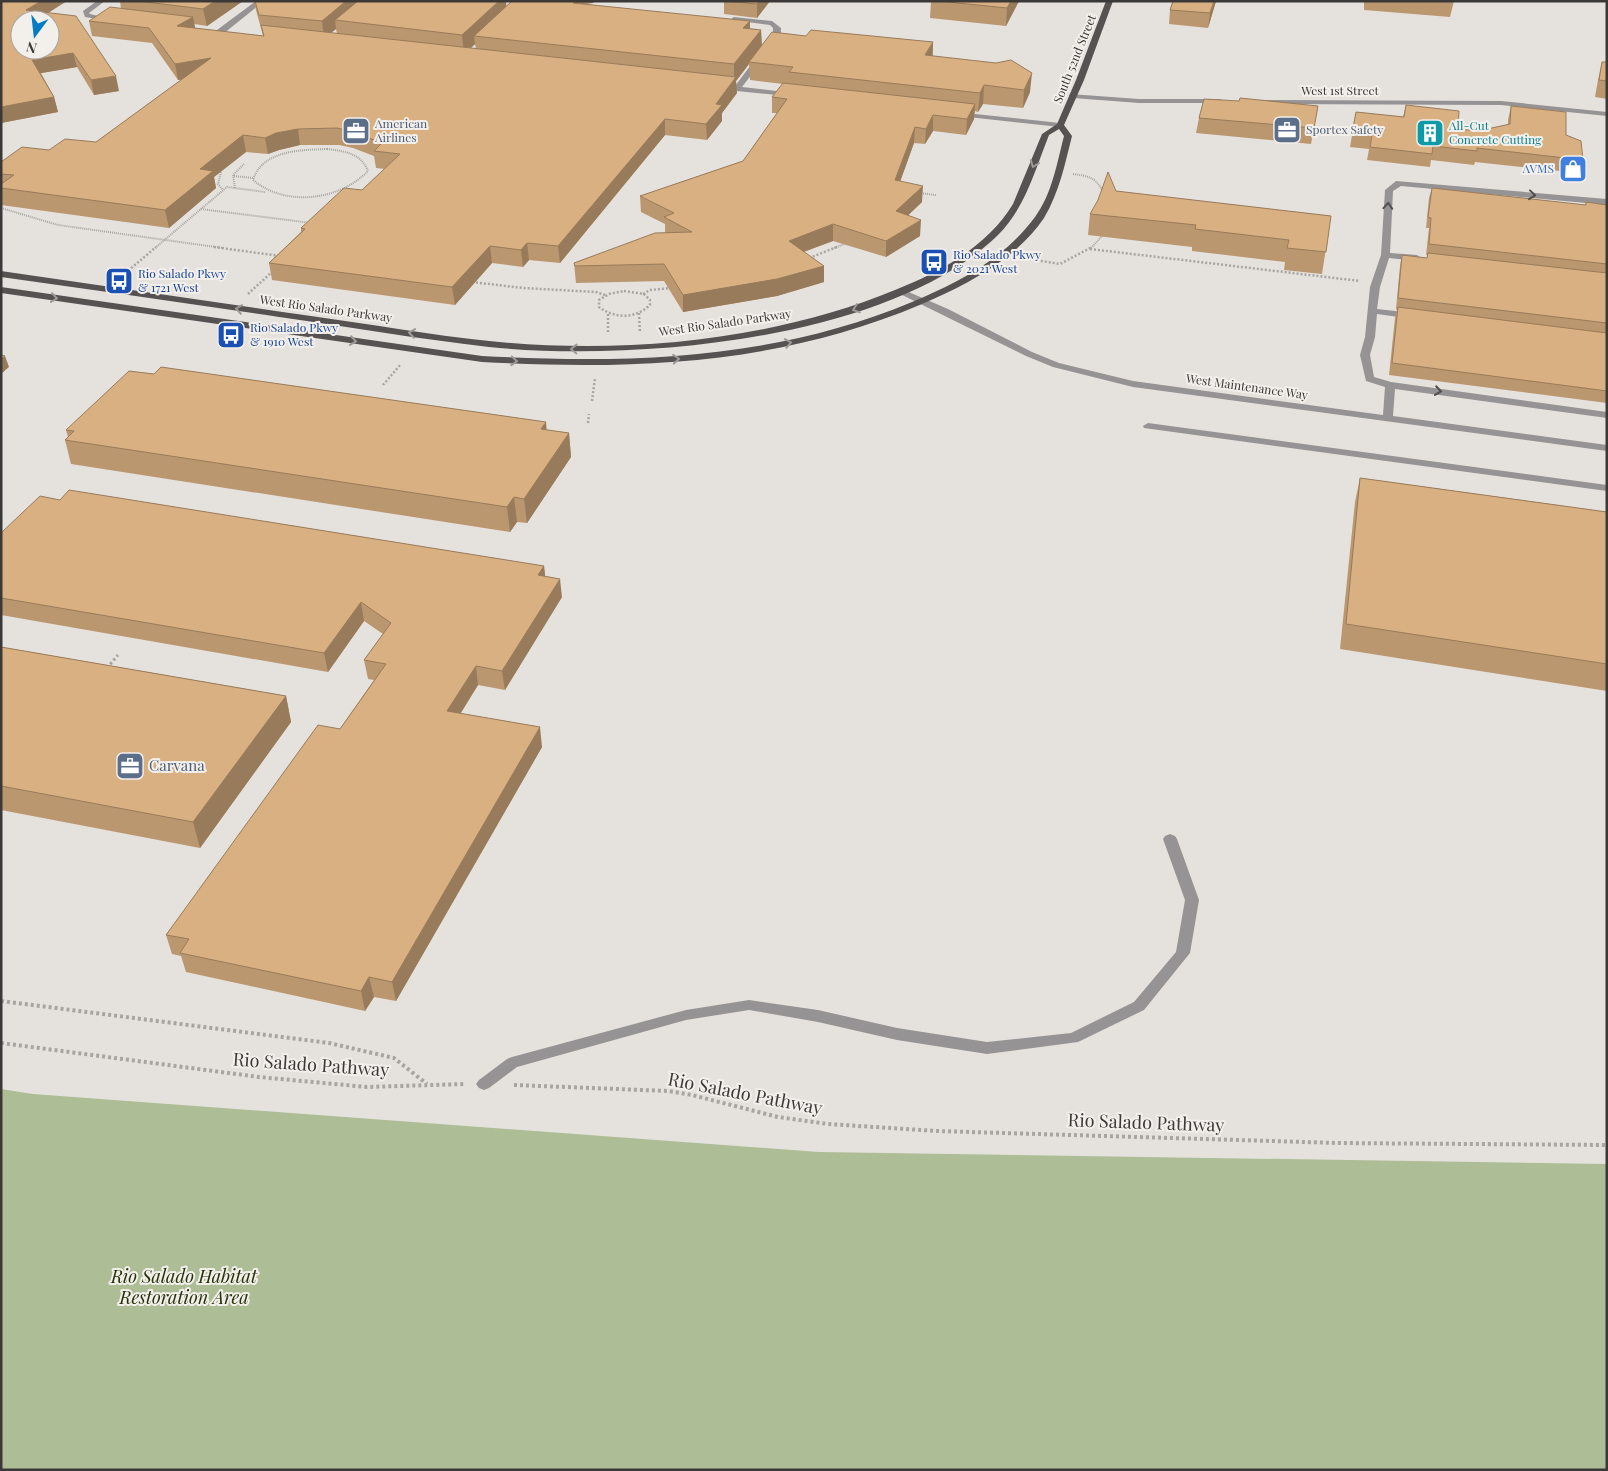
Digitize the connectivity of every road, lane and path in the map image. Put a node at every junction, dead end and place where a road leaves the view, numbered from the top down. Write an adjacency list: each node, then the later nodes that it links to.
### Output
1 (102, 1): 5 (street)
2 (261, 1): 7 (street)
3 (1110, 1): 13 (main road, South 52nd Street)
4 (724, 18): 10 (street)
5 (116, 21)
6 (210, 31): 7 (street)
7 (220, 32): 8 (street)
8 (229, 33)
9 (766, 37): 10 (street)
10 (776, 38): 12 (street)
11 (712, 86): 12 (street)
12 (737, 89): 14 (street)
13 (1073, 96): 15 (street); 19 (main road, South 52nd Street)
14 (806, 97)
15 (1225, 102)
16 (1255, 102): 18 (street, West 1st Street)
17 (952, 113): 19 (street)
18 (1607, 114)
19 (1060, 125): 53 (main road, West Rio Salado Parkway, one-way to 53); 57 (main road, West Rio Salado Parkway)
20 (244, 164): 23 (path)
21 (221, 172): 26 (path)
22 (1070, 174): 32 (path)
23 (233, 176): 24 (path); 25 (path)
24 (253, 178): 27 (path); 29 (path)
25 (235, 188): 26 (path); 29 (path)
26 (223, 190): 35 (path)
27 (342, 190): 28 (path); 29 (path)
28 (352, 191)
29 (268, 192)
30 (913, 192): 31 (path)
31 (936, 196)
32 (1105, 196)
33 (1607, 202): 41 (street, one-way to 33)
34 (1, 208): 38 (path)
35 (202, 209): 36 (path); 38 (path)
36 (314, 223)
37 (1104, 235): 40 (path)
38 (164, 240): 42 (path); 48 (path)
39 (851, 241): 43 (path)
40 (1090, 248): 44 (path); 50 (path)
41 (1385, 255): 45 (street); 58 (street)
42 (288, 257)
43 (808, 259)
44 (1029, 259)
45 (1431, 260)
46 (277, 267): 56 (path)
47 (1, 274): 53 (main road, West Rio Salado Parkway, one-way to 47)
48 (120, 278)
49 (463, 280): 55 (path)
50 (1363, 282)
51 (677, 288): 54 (path)
52 (1, 290): 57 (main road, West Rio Salado Parkway, one-way to 57)
53 (901, 292): 57 (street, West Maintenance Way)
54 (643, 294): 55 (path); 59 (path)
55 (605, 295): 60 (path)
56 (246, 296)
57 (922, 302): 71 (street, West Maintenance Way)
58 (1373, 311): 61 (street); 67 (street)
59 (639, 313): 60 (path); 62 (path)
60 (608, 314): 63 (path)
61 (1421, 317)
62 (640, 334)
63 (608, 335)
64 (401, 364): 66 (path)
65 (595, 378): 68 (path)
66 (382, 385)
67 (1390, 385): 70 (street, one-way to 70); 71 (street)
68 (592, 401)
69 (589, 414): 72 (path)
70 (1607, 415)
71 (1388, 418): 74 (street, West Maintenance Way)
72 (588, 423)
73 (1148, 426): 75 (street)
74 (1607, 448)
75 (1607, 488)
76 (118, 655): 77 (path)
77 (106, 669)
78 (1170, 839): 82 (street)
79 (1, 1001): 81 (path)
80 (1, 1042): 81 (path, Rio Salado Pathway)
81 (428, 1084): 82 (path, Rio Salado Pathway)
82 (484, 1084): 83 (path, Rio Salado Pathway)
83 (1607, 1145)

